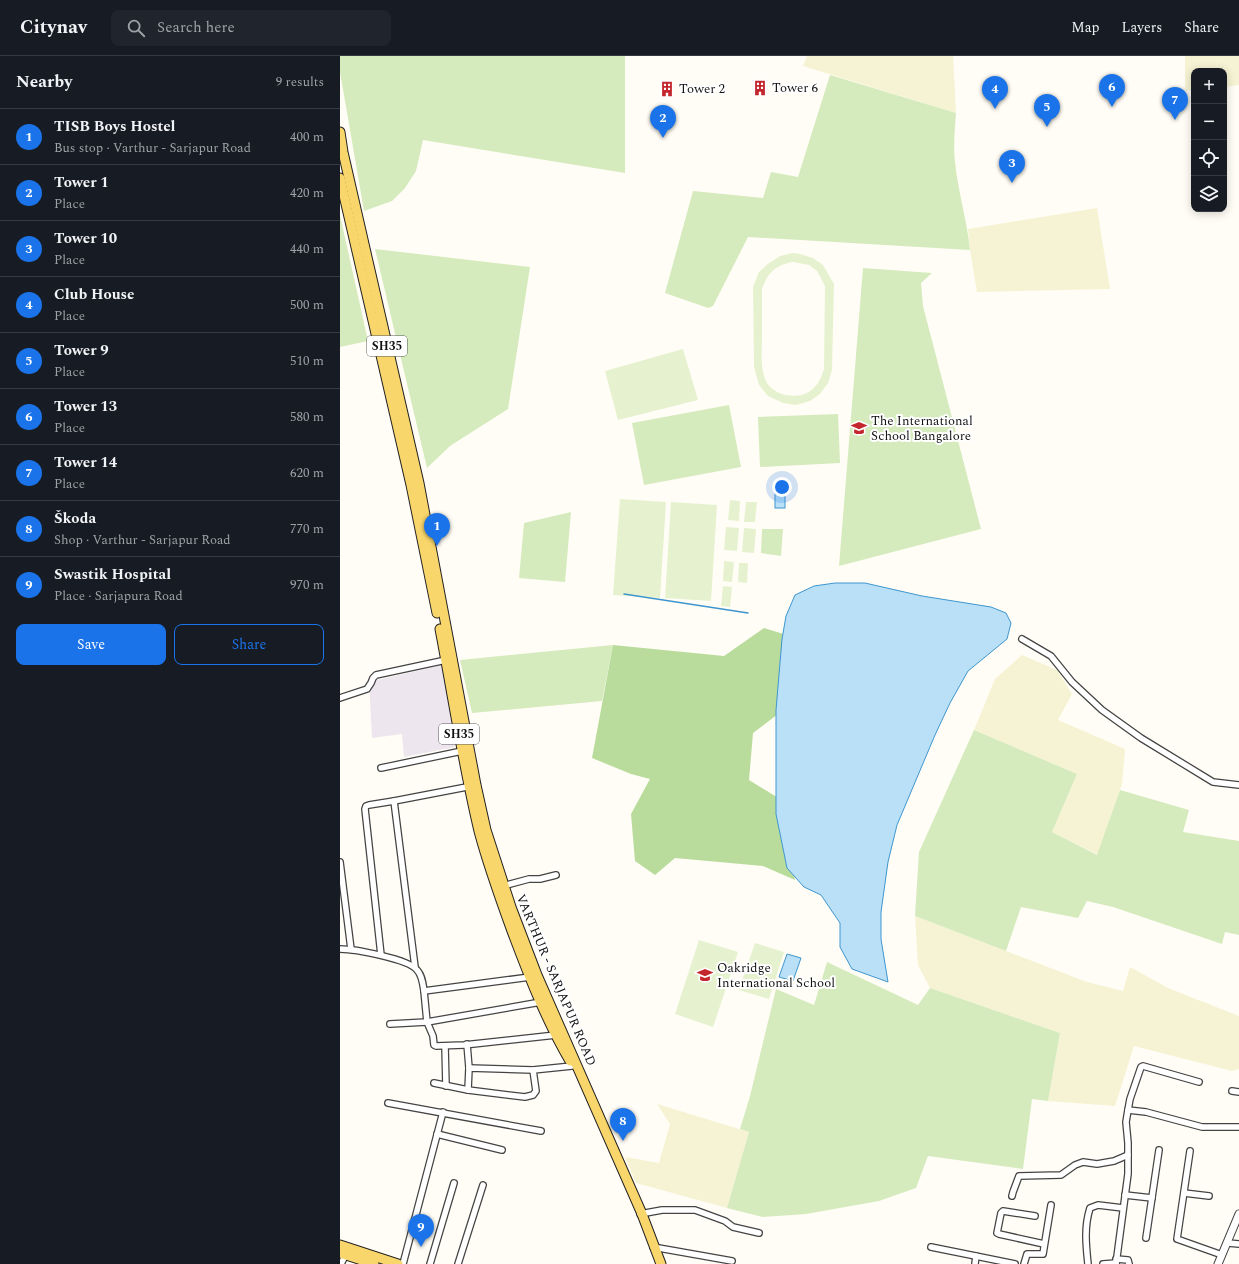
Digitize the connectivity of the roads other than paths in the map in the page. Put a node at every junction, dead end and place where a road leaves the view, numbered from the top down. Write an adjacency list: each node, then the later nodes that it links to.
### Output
1 (340, 132): 9 (main road, VARTHUR - SARJAPUR ROAD / SH35)
2 (340, 178): 4 (main road, VARTHUR - SARJAPUR ROAD / SH35)
3 (1022, 639): 8 (street)
4 (446, 660): 5 (street); 6 (main road, VARTHUR - SARJAPUR ROAD / SH35)
5 (340, 698)
6 (462, 751): 7 (street); 9 (main road, VARTHUR - SARJAPUR ROAD / SH35)
7 (381, 768)
8 (1239, 785)
9 (472, 786): 10 (street); 13 (main road, VARTHUR - SARJAPUR ROAD / SH35)
10 (394, 801): 16 (street); 17 (street)
11 (340, 862): 15 (street)
12 (556, 875): 13 (street)
13 (500, 887): 18 (main road, VARTHUR - SARJAPUR ROAD / SH35); 54 (main road, VARTHUR - SARJAPUR ROAD / SH35)
14 (340, 949): 15 (street)
15 (351, 949): 16 (street)
16 (381, 955): 17 (street)
17 (414, 967): 19 (street)
18 (530, 977): 19 (street); 20 (main road, VARTHUR - SARJAPUR ROAD / SH35)
19 (424, 991): 21 (street)
20 (541, 1002): 21 (street); 23 (main road, VARTHUR - SARJAPUR ROAD / SH35)
21 (428, 1022): 22 (street); 25 (street)
22 (390, 1024)
23 (556, 1035): 24 (street); 26 (main road, VARTHUR - SARJAPUR ROAD / SH35)
24 (467, 1044): 25 (street); 27 (street)
25 (445, 1046): 31 (street)
26 (572, 1066): 28 (street); 54 (main road, VARTHUR - SARJAPUR ROAD / SH35)
27 (469, 1068): 28 (street); 32 (street)
28 (533, 1070): 32 (street)
29 (1199, 1082): 36 (street)
30 (434, 1083): 31 (street)
31 (446, 1086): 32 (street)
32 (468, 1090)
33 (1232, 1091): 34 (street)
34 (1239, 1092)
35 (388, 1103): 37 (street)
36 (1128, 1110): 38 (street); 44 (street)
37 (443, 1112): 39 (street); 40 (street)
38 (1239, 1127)
39 (541, 1131)
40 (437, 1134): 41 (street); 73 (street)
41 (502, 1150)
42 (1159, 1150): 51 (street)
43 (1190, 1151): 47 (street)
44 (1128, 1155): 48 (street); 49 (street)
45 (454, 1183): 74 (street)
46 (483, 1185): 75 (street)
47 (1184, 1193): 50 (street); 66 (street)
48 (1125, 1195): 51 (street); 53 (street)
49 (1012, 1196)
50 (1209, 1196)
51 (1152, 1198): 58 (street)
52 (1051, 1205): 60 (street)
53 (1123, 1208): 69 (street); 80 (street)
54 (640, 1214): 57 (street); 63 (main road, VARTHUR - SARJAPUR ROAD / SH35)
55 (1239, 1214): 59 (street)
56 (1035, 1216): 60 (street)
57 (759, 1233)
58 (1146, 1238)
59 (1228, 1243): 61 (street); 66 (street)
60 (1044, 1244): 79 (street)
61 (1239, 1244)
62 (340, 1245): 72 (main road)
63 (652, 1247): 68 (street); 76 (main road, VARTHUR - SARJAPUR ROAD / SH35)
64 (932, 1247): 67 (street)
65 (343, 1254): 70 (street); 71 (main road)
66 (1222, 1255): 83 (street)
67 (976, 1256): 77 (street); 78 (street)
68 (732, 1261)
69 (1116, 1262): 81 (street); 82 (street)
70 (341, 1264)
71 (371, 1264)
72 (398, 1264)
73 (403, 1264)
74 (430, 1264)
75 (458, 1264)
76 (659, 1264)
77 (975, 1264)
78 (1014, 1264)
79 (1024, 1264)
80 (1088, 1264)
81 (1103, 1264)
82 (1129, 1264)
83 (1218, 1264)

